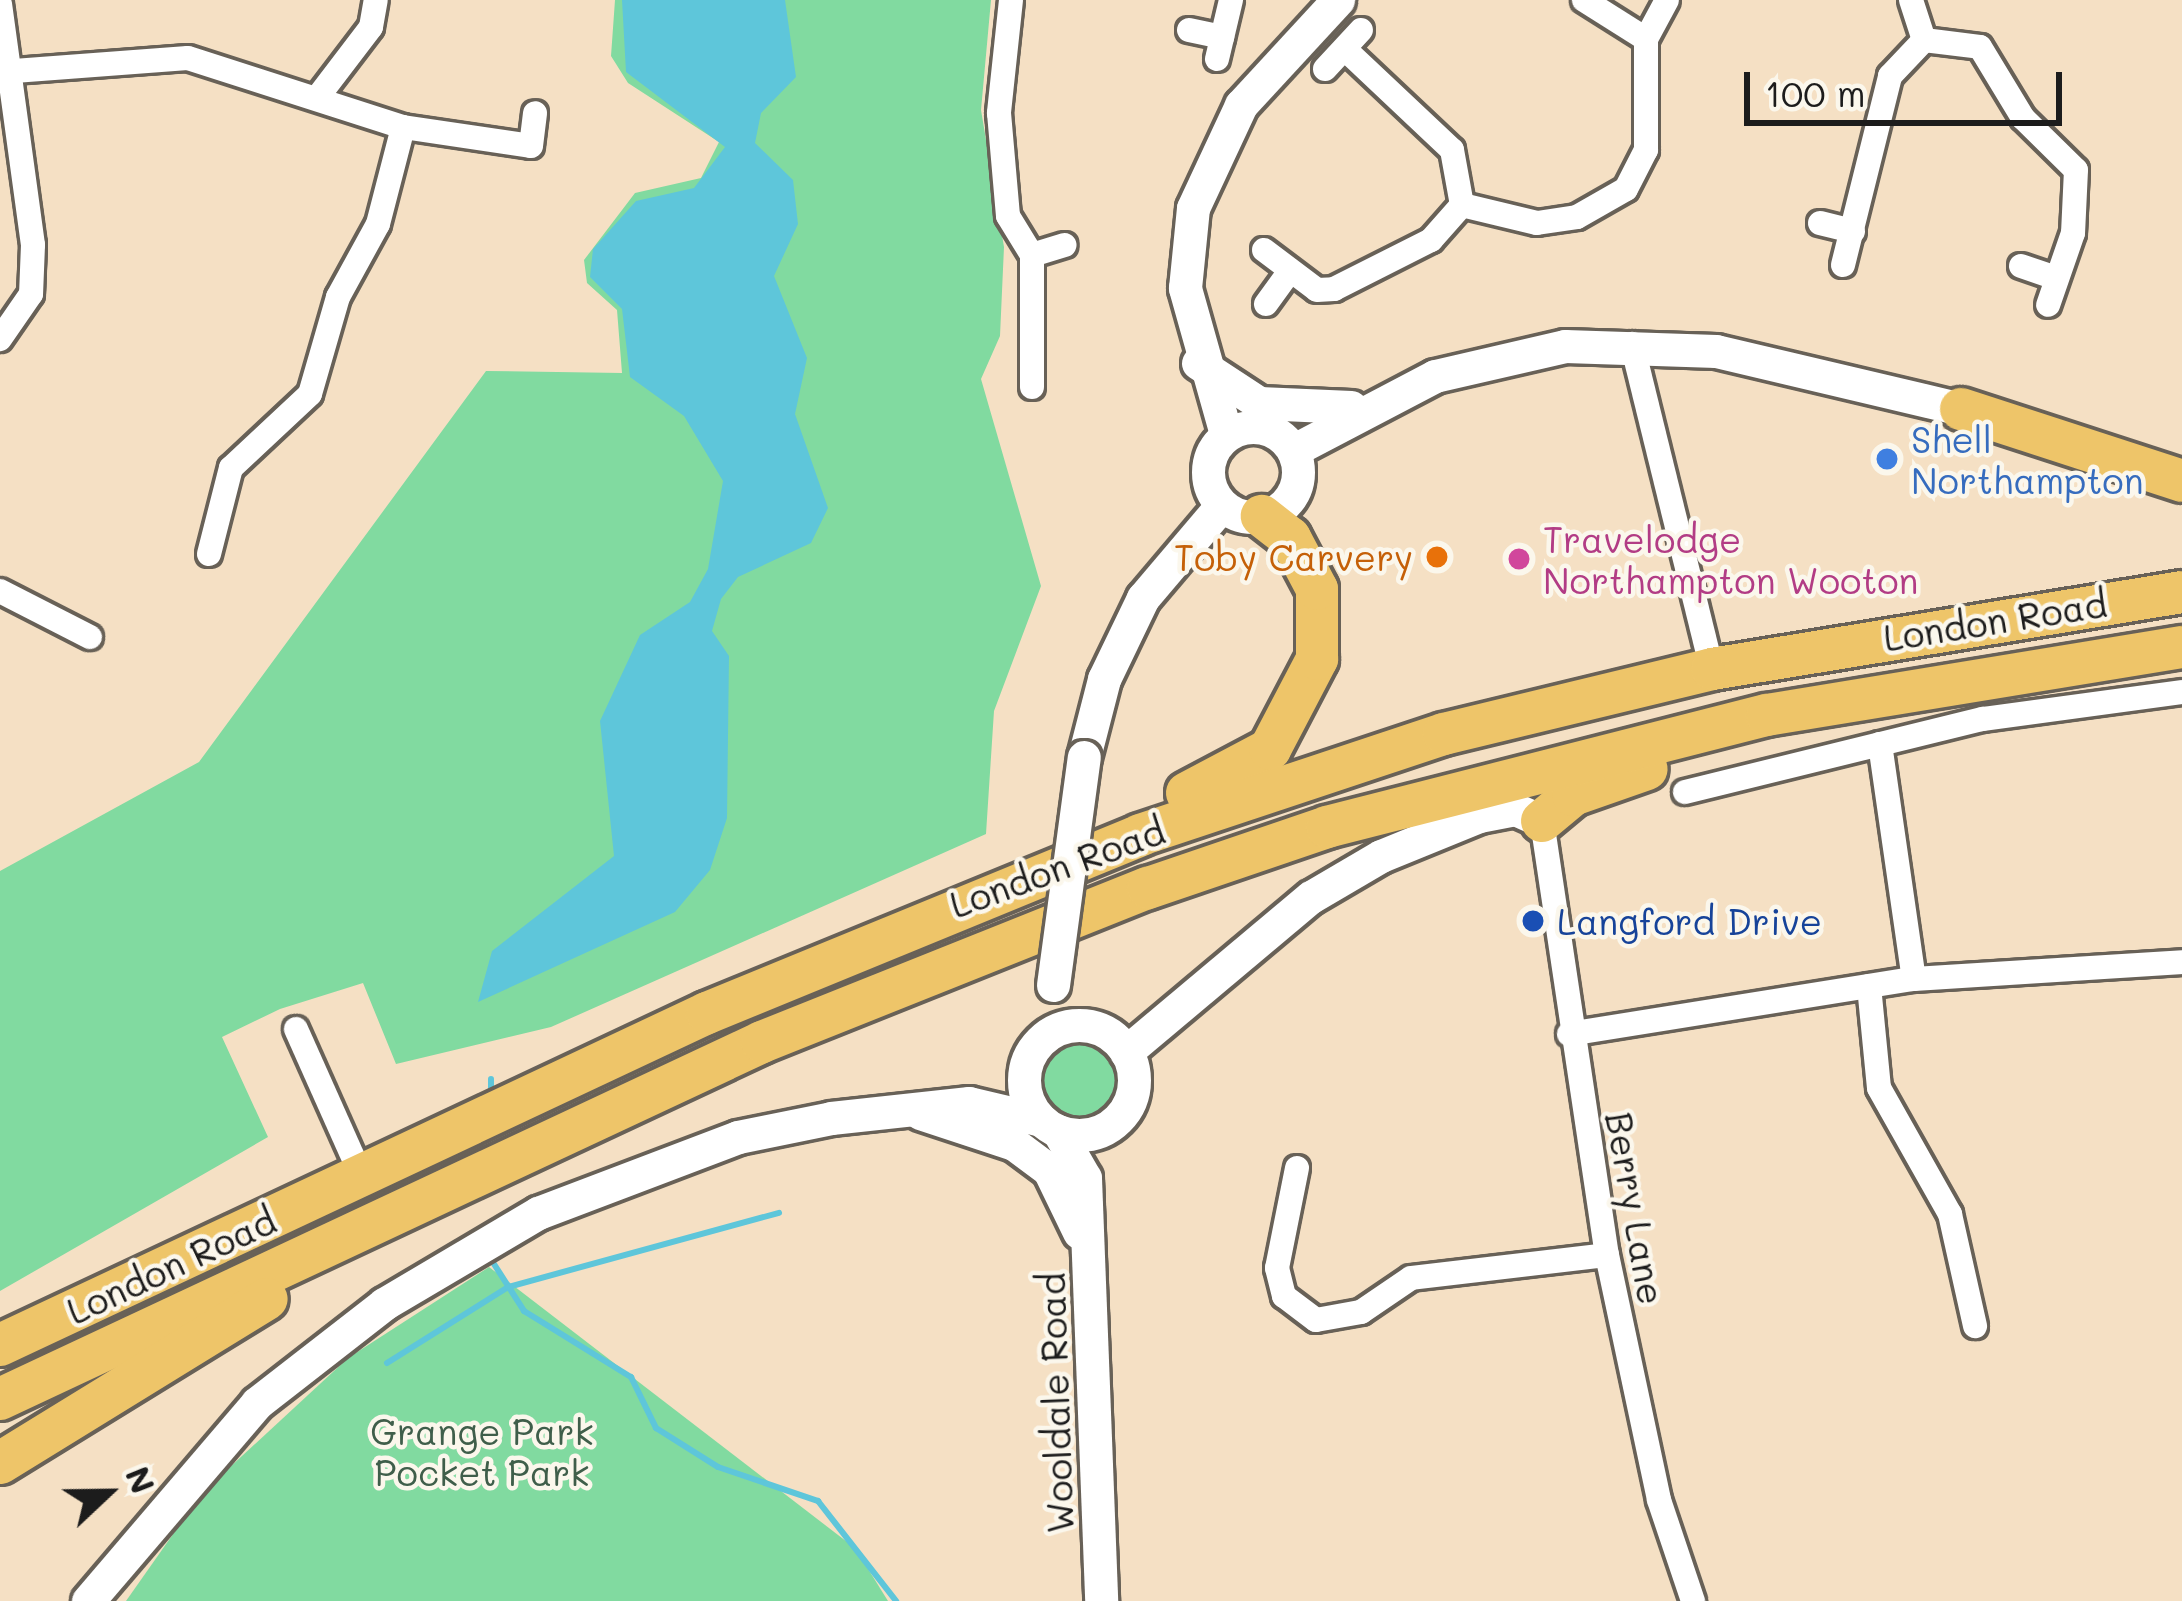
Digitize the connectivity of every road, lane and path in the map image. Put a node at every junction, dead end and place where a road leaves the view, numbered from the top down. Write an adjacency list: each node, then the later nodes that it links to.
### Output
1 (376, 0): 14 (street)
2 (1011, 0): 22 (street)
3 (1231, 0): 9 (street)
4 (1338, 0): 31 (street)
5 (1584, 0): 10 (street)
6 (1666, 0): 10 (street)
7 (1911, 0): 11 (street)
8 (0, 4): 13 (street)
9 (1189, 30)
10 (1646, 39): 17 (street)
11 (1924, 40): 19 (street); 26 (street)
12 (1325, 69): 17 (street)
13 (14, 71): 14 (street); 29 (street)
14 (317, 98): 16 (street)
15 (535, 113): 16 (street)
16 (403, 128): 39 (street)
17 (1462, 205): 25 (street)
18 (1820, 223): 19 (street)
19 (1853, 231): 23 (street)
20 (1065, 245): 22 (street)
21 (1264, 250): 25 (street)
22 (1032, 255): 32 (street)
23 (1843, 265)
24 (2021, 266): 26 (street)
25 (1288, 274): 27 (street)
26 (2055, 278): 28 (street)
27 (1266, 304)
28 (2048, 305)
29 (0, 340)
30 (1632, 344): 33 (street); 34 (street); 44 (street)
31 (1198, 362): 33 (street); 35 (street)
32 (1032, 387)
33 (1365, 406): 36 (street)
34 (1961, 409): 37 (highway)
35 (1226, 434): 36 (street); 38 (street)
36 (1294, 450): 38 (street)
37 (2182, 481)
38 (1242, 510): 49 (highway); 55 (street, bridge)
39 (209, 554)
40 (0, 591): 42 (street)
41 (2182, 592): 44 (highway, London Road)
42 (90, 637)
43 (2182, 651): 48 (highway); 64 (highway, London Road)
44 (1712, 669): 49 (highway, London Road)
45 (2182, 692): 46 (street)
46 (1880, 744): 47 (street); 51 (street)
47 (1685, 792)
48 (1542, 821): 54 (street, Berry Lane); 56 (street)
49 (986, 890): 62 (highway, London Road)
50 (2182, 962): 51 (street)
51 (1914, 979): 52 (street)
52 (1869, 986): 54 (street); 67 (street)
53 (296, 1029): 62 (street)
54 (1569, 1034): 65 (street, Berry Lane)
55 (1047, 1038): 56 (street); 57 (street); 60 (street)
56 (1126, 1052): 59 (street)
57 (969, 1103): 58 (street); 60 (street)
58 (914, 1111): 66 (street); 71 (street)
59 (1117, 1120): 60 (street); 63 (street, Wooldale Road)
60 (1049, 1126): 63 (street, Wooldale Road)
61 (1298, 1168): 65 (street)
62 (361, 1174): 68 (highway, London Road)
63 (1087, 1202): 66 (street, Wooldale Road)
64 (388, 1218): 69 (highway, London Road); 70 (highway)
65 (1606, 1255): 73 (street, Berry Lane)
66 (1088, 1256): 72 (street, Wooldale Road)
67 (1975, 1326)
68 (0, 1345)
69 (0, 1399)
70 (0, 1463)
71 (88, 1601)
72 (1101, 1601)
73 (1693, 1601)

